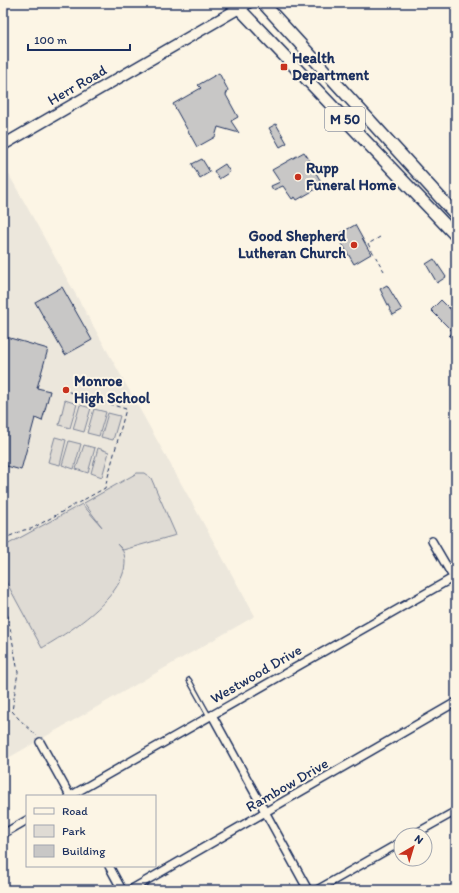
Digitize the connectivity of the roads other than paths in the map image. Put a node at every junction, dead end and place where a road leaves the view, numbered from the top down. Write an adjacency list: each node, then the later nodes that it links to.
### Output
1 (263, 3): 4 (main road, M 50)
2 (240, 5): 3 (street, Herr Road); 5 (main road, M 50)
3 (3, 145)
4 (456, 215)
5 (456, 236)
6 (432, 541): 7 (street)
7 (455, 578): 10 (street, Westwood Drive)
8 (189, 680): 10 (lane)
9 (456, 702): 15 (street, Rambow Drive)
10 (210, 715): 13 (street, Westwood Drive); 15 (street)
11 (40, 740): 12 (street)
12 (69, 795)
13 (72, 795)
14 (456, 811): 17 (street)
15 (266, 812): 22 (street, Rambow Drive); 23 (street)
16 (26, 821): 18 (street)
17 (427, 827)
18 (3, 834)
19 (393, 847): 24 (street)
20 (110, 867): 21 (street)
21 (122, 890)
22 (130, 890)
23 (308, 890)
24 (317, 890)

